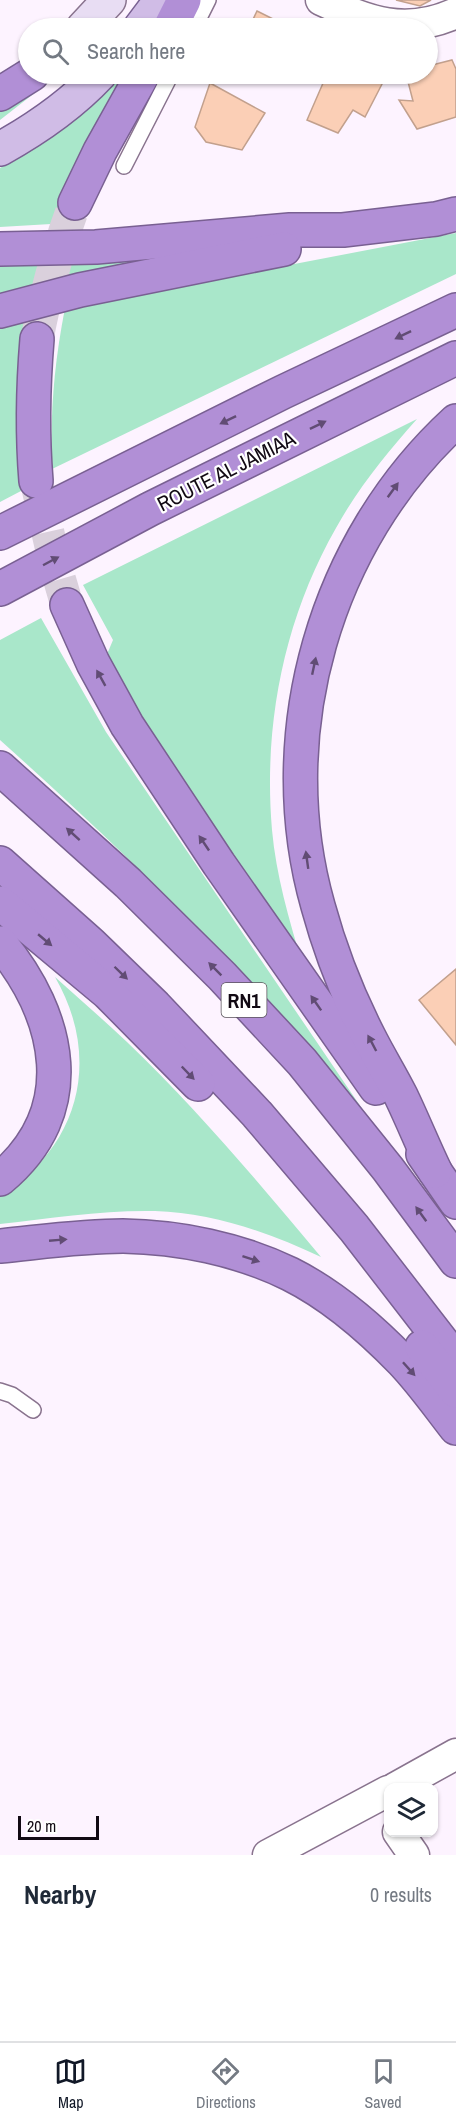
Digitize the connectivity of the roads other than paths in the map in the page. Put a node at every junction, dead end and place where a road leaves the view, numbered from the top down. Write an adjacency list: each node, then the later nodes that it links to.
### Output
1 (109, 0): 7 (main road)
2 (161, 0): 8 (main road)
3 (184, 0): 9 (highway)
4 (208, 0): 10 (lane)
5 (321, 0): 11 (street)
6 (456, 13): 12 (street)
7 (92, 18)
8 (148, 18)
9 (175, 18)
10 (199, 18)
11 (362, 18)
12 (438, 20)
13 (18, 83): 17 (highway)
14 (89, 84): 18 (main road)
15 (138, 84): 20 (highway)
16 (166, 84): 19 (lane)
17 (0, 94)
18 (0, 148)
19 (124, 166)
20 (75, 203)
21 (456, 214): 22 (highway)
22 (343, 230): 23 (highway); 25 (highway)
23 (0, 249)
24 (456, 310): 30 (highway, one-way to 30)
25 (0, 311)
26 (37, 339): 29 (highway)
27 (456, 357): 31 (highway, ROUTE AL JAMIAA, one-way to 27)
28 (456, 421): 37 (highway, one-way to 28)
29 (36, 481)
30 (0, 533)
31 (0, 590)
32 (67, 605): 37 (highway, one-way to 32)
33 (0, 768): 41 (highway, RN1, one-way to 33)
34 (0, 863): 42 (highway, one-way to 42)
35 (0, 903): 44 (highway, one-way to 44)
36 (0, 943): 38 (highway)
37 (435, 1171): 39 (highway)
38 (0, 1179)
39 (456, 1202)
40 (0, 1246): 46 (highway, one-way to 46)
41 (456, 1261)
42 (456, 1360)
43 (0, 1391): 45 (lane)
44 (456, 1391)
45 (33, 1410)
46 (456, 1428)
47 (456, 1754): 48 (street)
48 (412, 1783)
49 (384, 1801): 51 (street)
50 (401, 1837): 52 (street)
51 (268, 1855)
52 (414, 1855)

